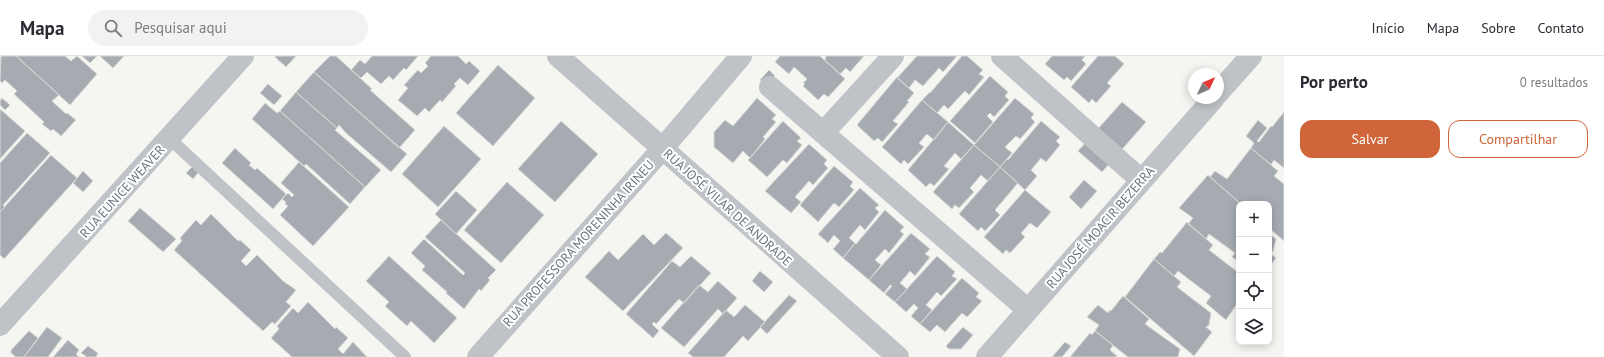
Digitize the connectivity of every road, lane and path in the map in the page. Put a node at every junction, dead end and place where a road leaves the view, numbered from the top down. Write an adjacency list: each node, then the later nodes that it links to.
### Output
1 (243, 56): 11 (street, RUA EUNICE WEAVER)
2 (558, 56): 12 (street, RUA JOSÉ VILAR DE ANDRADE)
3 (741, 56): 12 (street, RUA PROFESSORA MORENINHA IRINEU)
4 (893, 56): 10 (street)
5 (1002, 56): 13 (street)
6 (1250, 56): 7 (street)
7 (1224, 86)
8 (770, 87): 10 (street)
9 (1209, 104): 13 (street, RUA JOSÉ MOACIR BEZERRA)
10 (824, 133): 14 (street)
11 (170, 139): 15 (street, RUA EUNICE WEAVER); 16 (lane)
12 (663, 148): 17 (street, RUA PROFESSORA MORENINHA IRINEU); 18 (street, RUA JOSÉ VILAR DE ANDRADE)
13 (1141, 180): 14 (street, RUA JOSÉ MOACIR BEZERRA)
14 (1028, 309): 19 (street, RUA JOSÉ MOACIR BEZERRA)
15 (0, 325)
16 (405, 357)
17 (478, 357)
18 (898, 357)
19 (987, 357)

